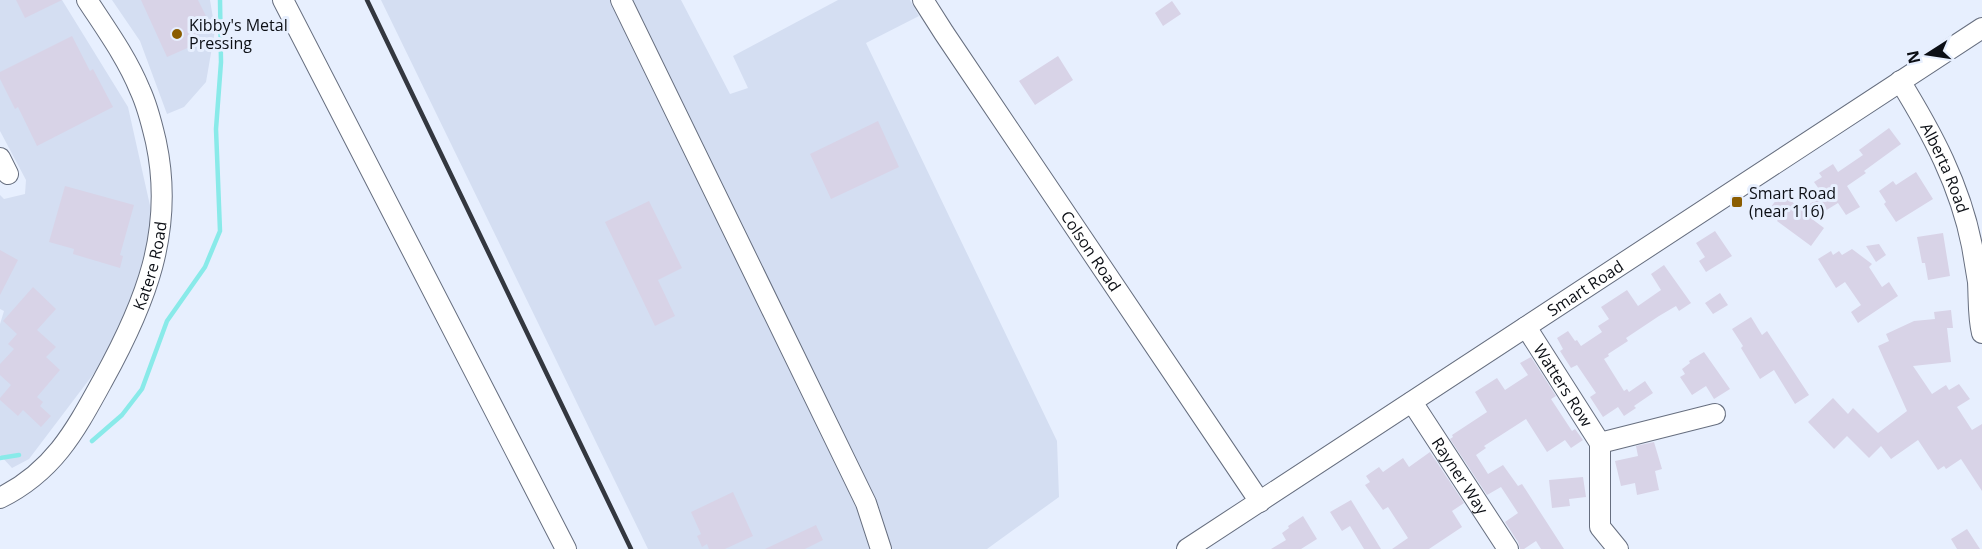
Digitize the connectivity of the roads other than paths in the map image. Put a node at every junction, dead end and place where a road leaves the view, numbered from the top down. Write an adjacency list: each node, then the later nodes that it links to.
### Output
1 (87, 0): 12 (street, Katere Road)
2 (283, 0): 14 (street)
3 (621, 0): 15 (street)
4 (923, 0): 13 (street, Colson Road)
5 (1982, 28): 6 (street, Smart Road)
6 (1900, 81): 7 (street, Smart Road); 8 (street, Alberta Road)
7 (1526, 327): 9 (street, Smart Road); 11 (street, Watters Row)
8 (1982, 333)
9 (1412, 402): 13 (street, Smart Road); 17 (street, Rayner Way)
10 (1715, 414): 11 (street, Watters Row)
11 (1600, 443): 18 (street, Watters Row)
12 (0, 498)
13 (1260, 501): 16 (street, Smart Road)
14 (566, 549)
15 (881, 549)
16 (1187, 549)
17 (1508, 549)
18 (1618, 549)

